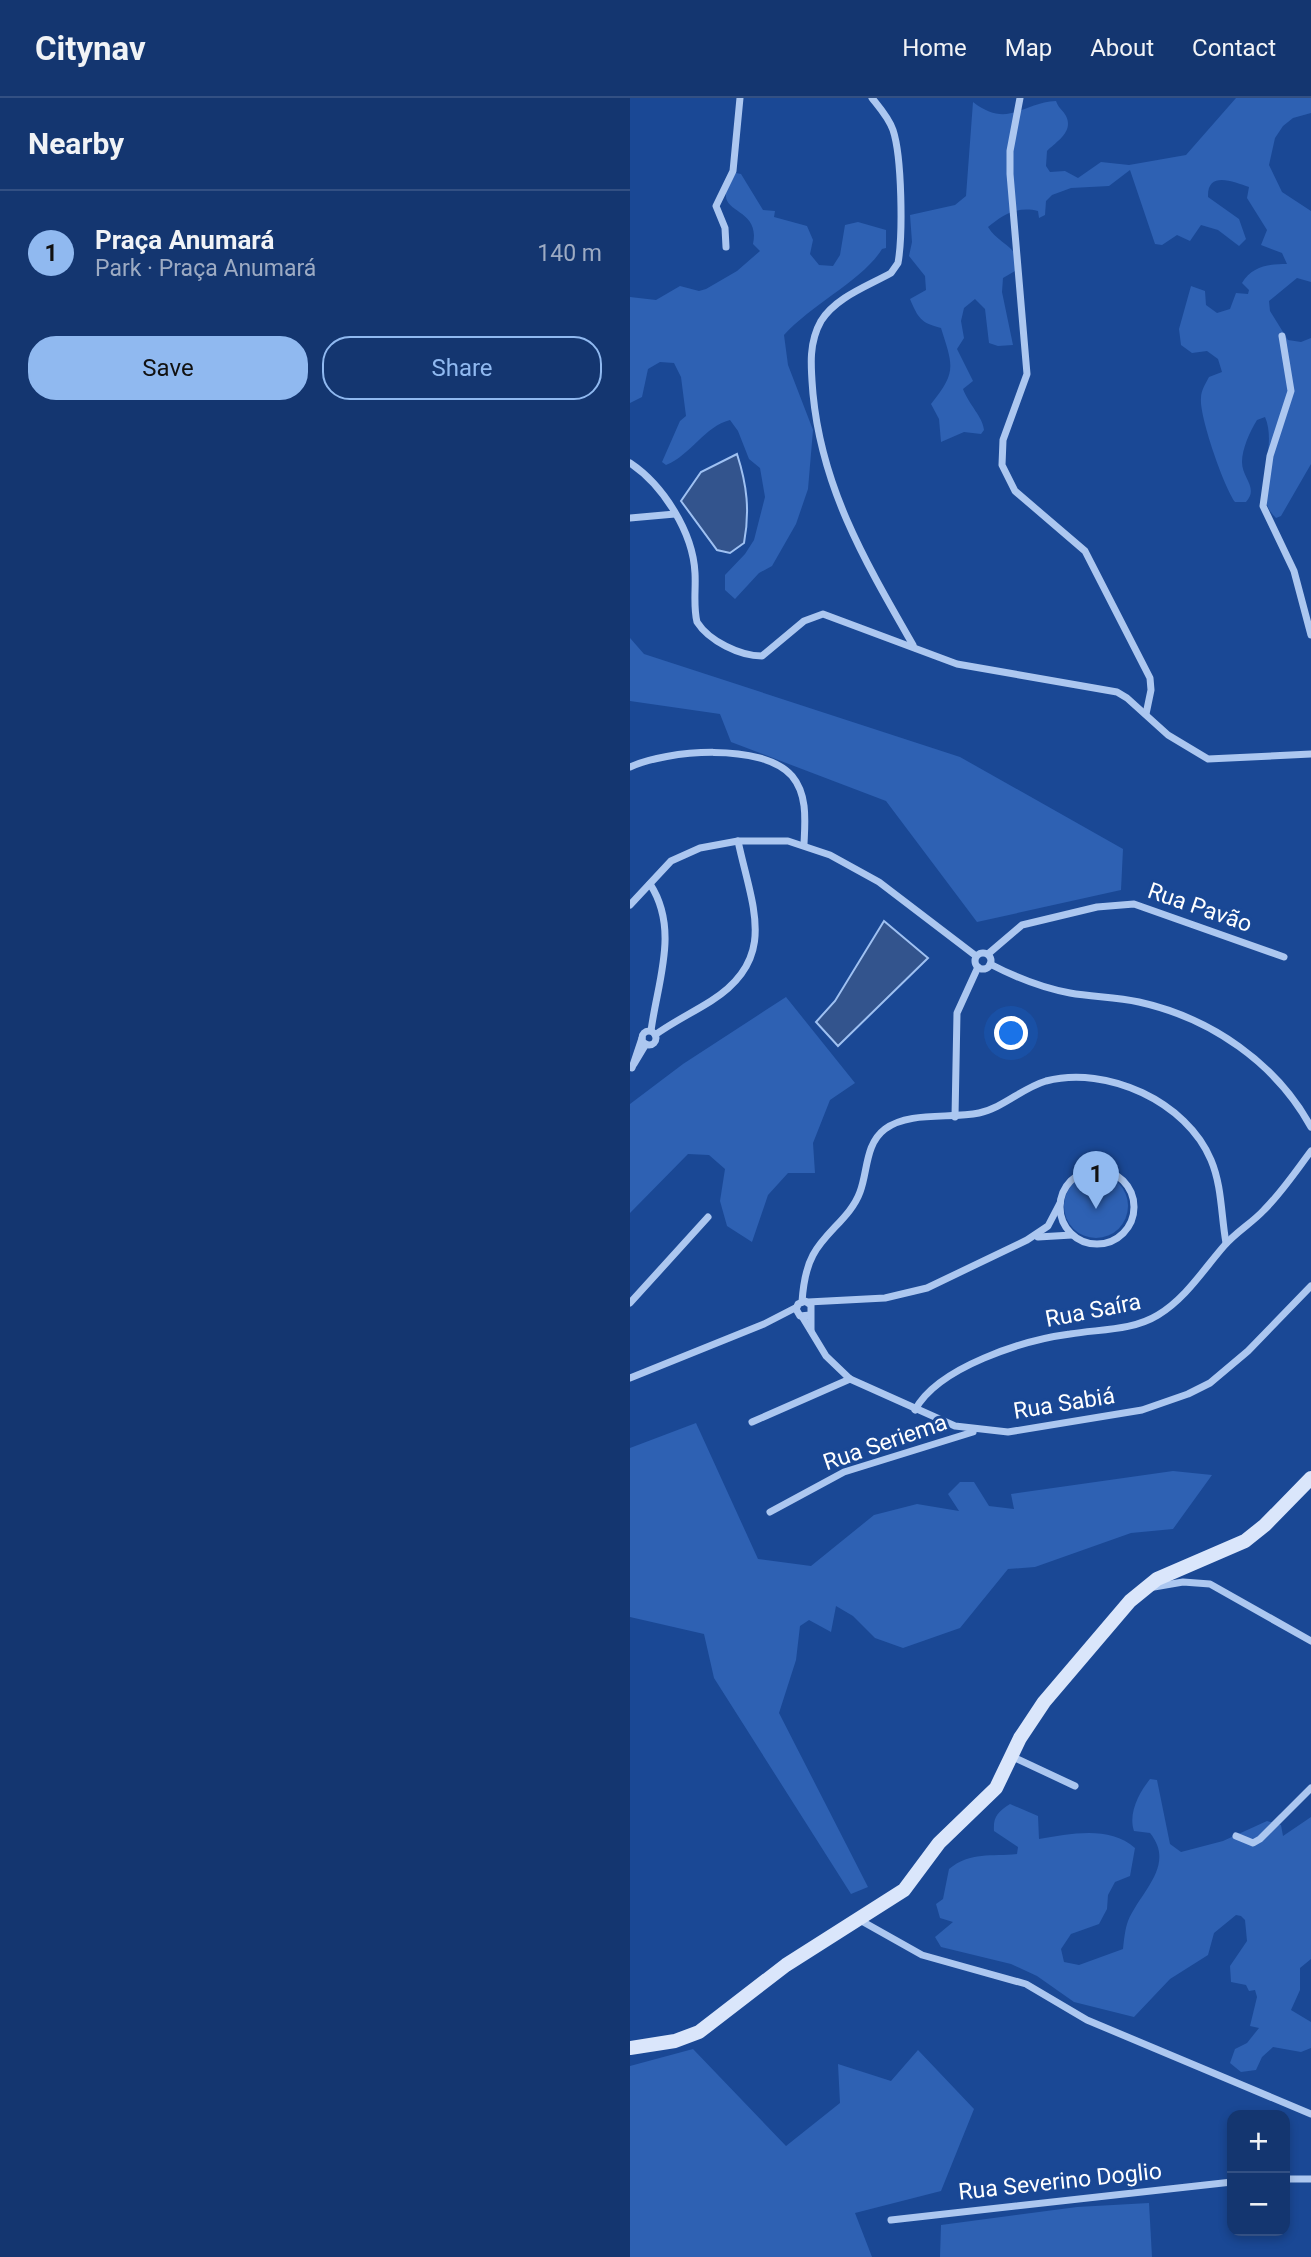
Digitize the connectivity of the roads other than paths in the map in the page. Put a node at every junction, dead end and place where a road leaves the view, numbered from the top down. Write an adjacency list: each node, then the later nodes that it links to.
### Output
1 (740, 98): 4 (street)
2 (872, 98): 10 (street)
3 (1020, 98): 11 (street)
4 (726, 247)
5 (1282, 336): 9 (street)
6 (630, 463): 7 (street)
7 (675, 513): 8 (street); 10 (street)
8 (630, 518)
9 (1311, 635)
10 (914, 646): 11 (street)
11 (1146, 713): 12 (street)
12 (1311, 754)
13 (630, 767): 15 (street)
14 (738, 841): 15 (street); 16 (street); 25 (street)
15 (804, 844): 21 (street)
16 (650, 884): 17 (street); 18 (street)
17 (639, 895): 18 (street); 19 (street)
18 (657, 901): 25 (street)
19 (630, 905)
20 (988, 954): 21 (street); 22 (street, Rua Pavão); 23 (street)
21 (976, 956): 24 (street)
22 (1284, 957)
23 (990, 964): 24 (street); 28 (street)
24 (978, 967): 27 (street)
25 (648, 1036): 26 (street)
26 (631, 1069)
27 (955, 1117): 34 (street); 38 (street)
28 (1311, 1127)
29 (1311, 1152): 34 (street, Rua Saíra)
30 (1060, 1203): 32 (street); 32 (street); 33 (street)
31 (708, 1217): 37 (street)
32 (1072, 1234): 33 (street)
33 (1027, 1240): 36 (street)
34 (1226, 1243): 45 (street, Rua Saíra)
35 (1311, 1286): 47 (street, Rua Sabiá)
36 (829, 1301): 38 (street); 39 (street)
37 (630, 1303)
38 (803, 1303): 39 (street); 39 (street); 40 (street)
39 (806, 1315): 40 (street); 41 (street, Rua Sabiá)
40 (774, 1319): 42 (street)
41 (838, 1370): 43 (street, Rua Sabiá); 44 (street)
42 (630, 1378)
43 (850, 1379): 44 (street); 45 (street, Rua Sabiá)
44 (828, 1387): 46 (street)
45 (915, 1410): 47 (street, Rua Sabiá)
46 (752, 1422)
47 (977, 1431): 49 (street, Rua Seriema)
48 (1311, 1478): 50 (main road)
49 (770, 1512)
50 (1143, 1589): 51 (street); 52 (main road)
51 (1311, 1641)
52 (1011, 1756): 53 (street); 56 (main road)
53 (1075, 1786)
54 (1311, 1788): 55 (street)
55 (1236, 1836)
56 (858, 1919): 57 (main road); 58 (street)
57 (630, 2048)
58 (1311, 2114)
59 (1290, 2179): 60 (street)
60 (1311, 2179)
61 (1227, 2183): 62 (street, Rua Severino Doglio)
62 (891, 2220)

